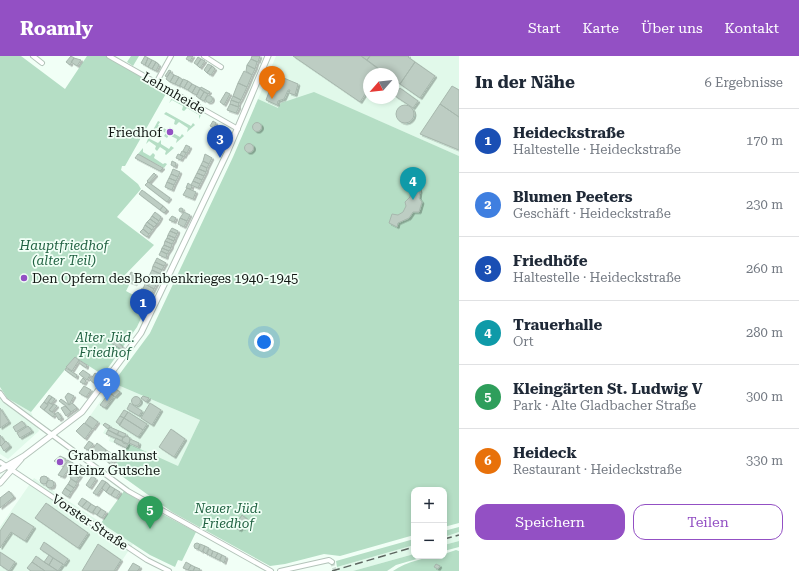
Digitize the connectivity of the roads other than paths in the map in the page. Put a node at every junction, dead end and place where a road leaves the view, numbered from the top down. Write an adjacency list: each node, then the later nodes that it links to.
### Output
1 (32, 56): 6 (street)
2 (110, 56): 8 (street, Lehmheide)
3 (171, 56): 8 (street)
4 (204, 56): 7 (street)
5 (268, 56): 9 (street)
6 (42, 63)
7 (221, 67)
8 (156, 82): 9 (street, Lehmheide)
9 (238, 130): 11 (street)
10 (0, 393): 11 (street)
11 (51, 435): 12 (street); 20 (street)
12 (24, 456): 14 (street); 16 (street)
13 (0, 462): 14 (street, Vorster Straße)
14 (7, 466): 15 (street); 16 (street, Vorster Straße)
15 (0, 470)
16 (12, 470): 17 (street); 19 (street, Vorster Straße)
17 (0, 482)
18 (332, 562): 21 (street)
19 (169, 571)
20 (271, 571)
21 (280, 571)

